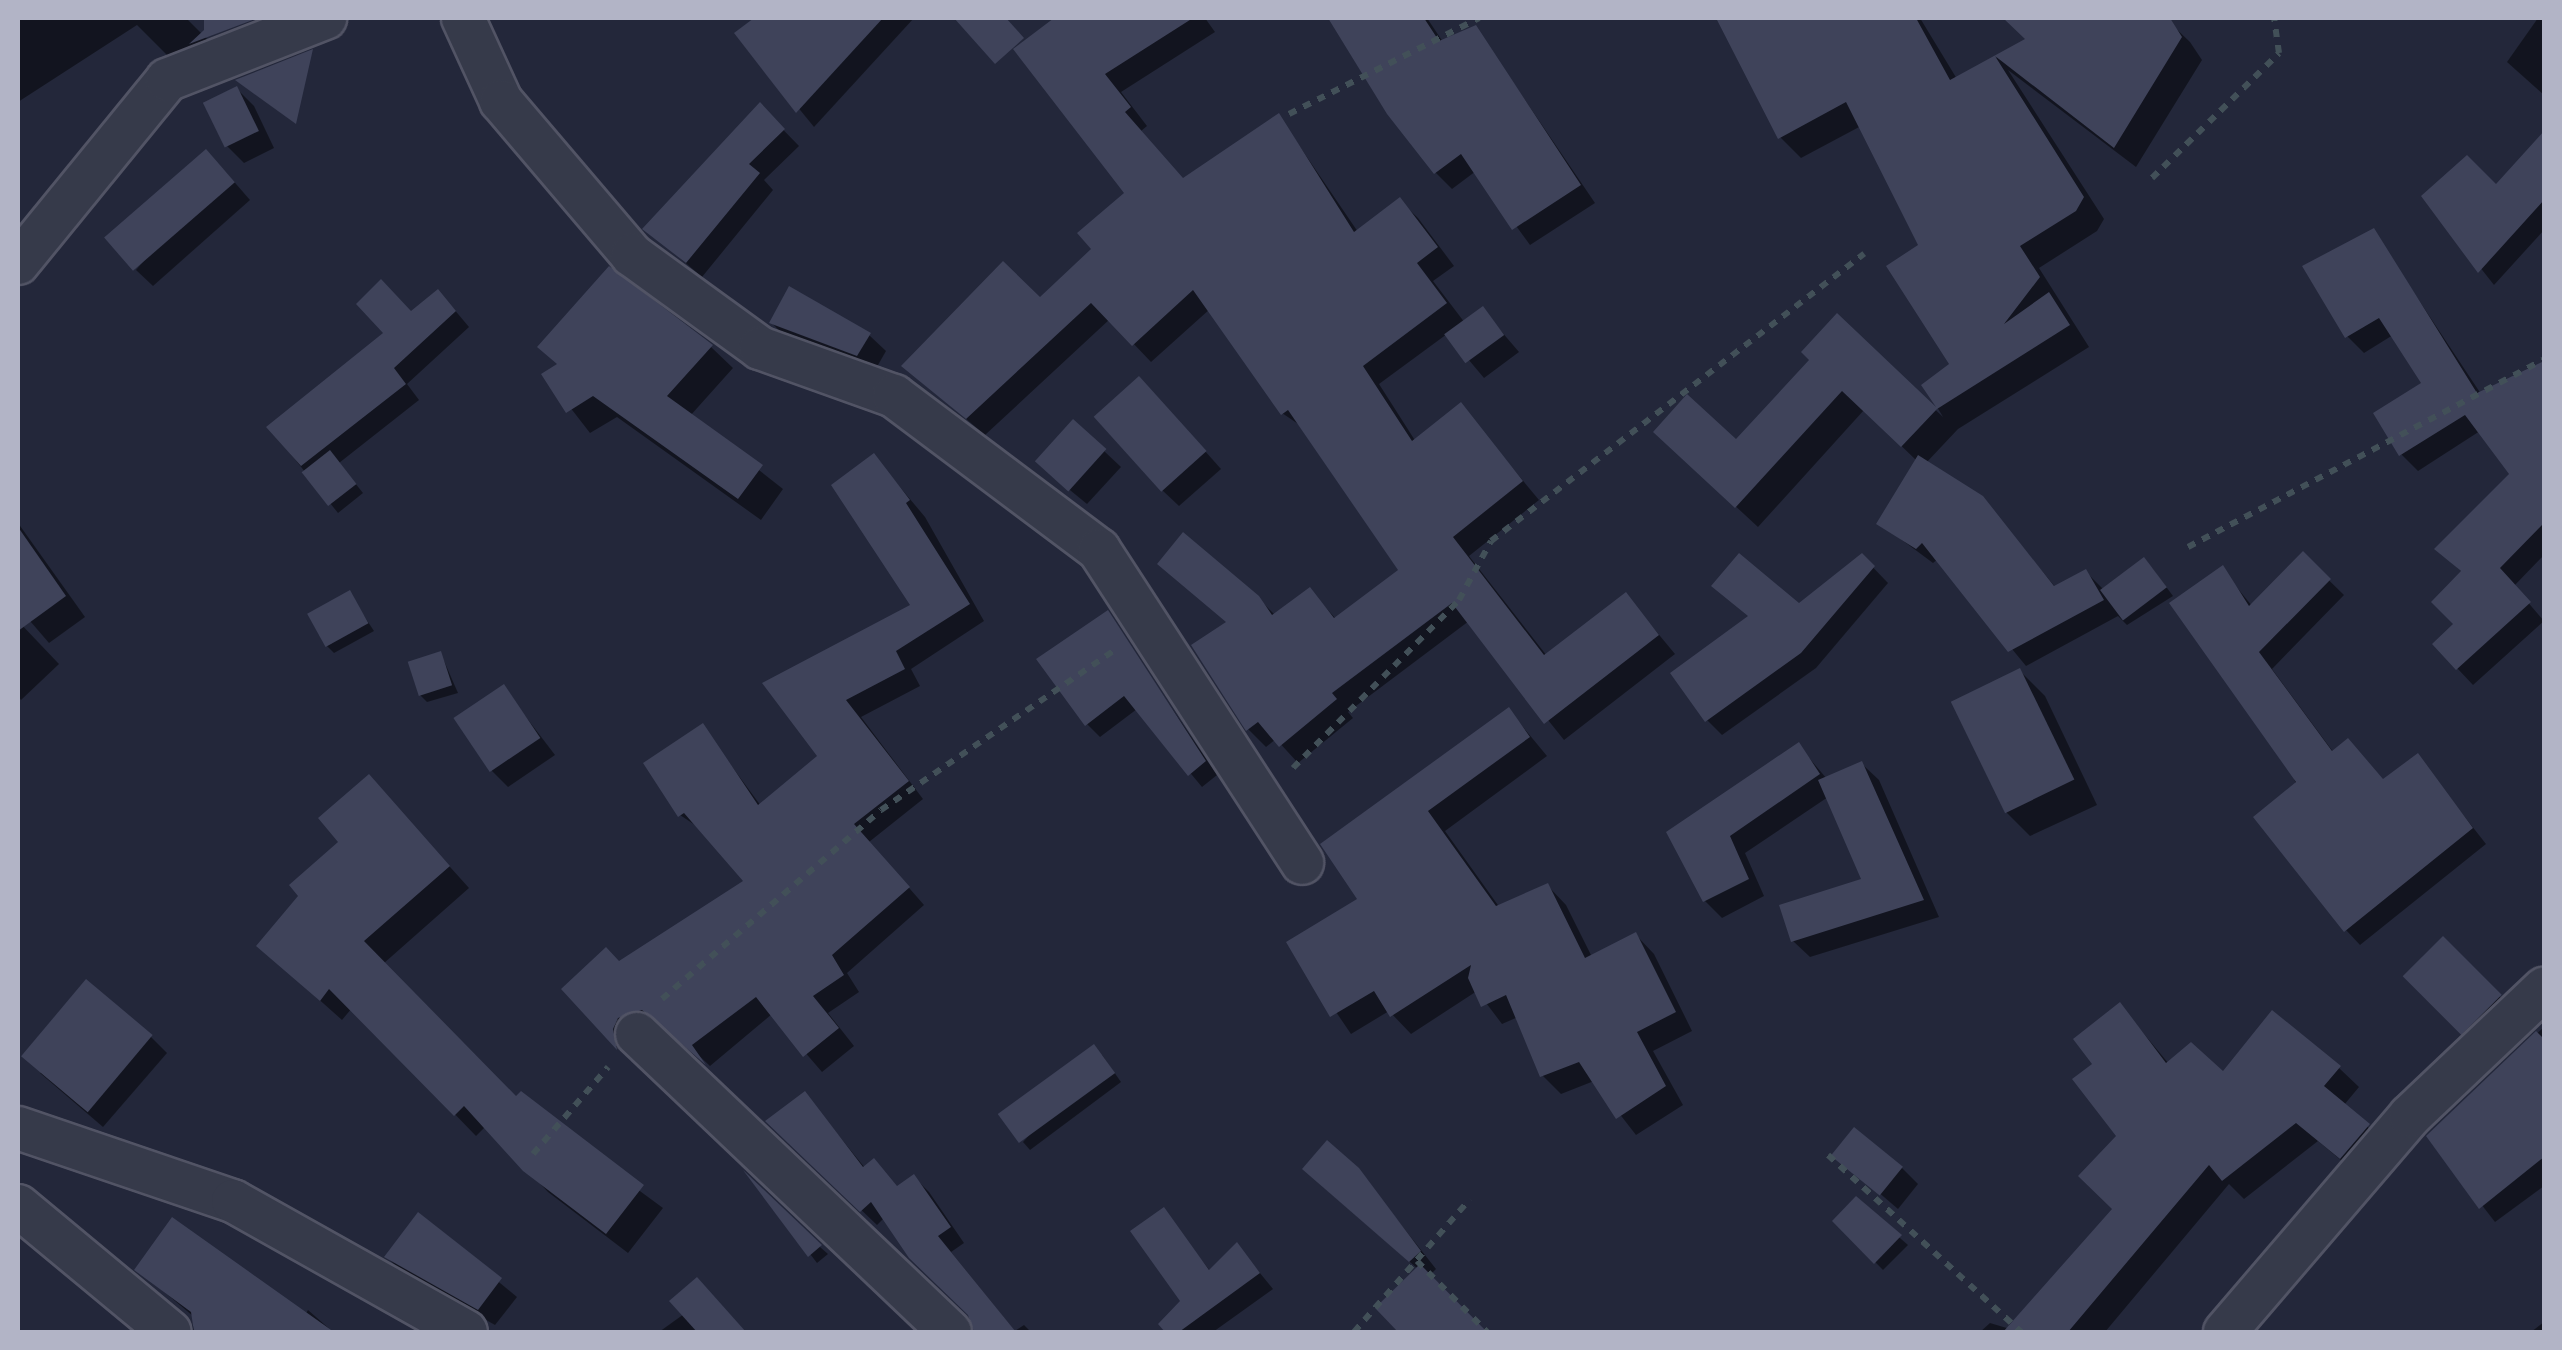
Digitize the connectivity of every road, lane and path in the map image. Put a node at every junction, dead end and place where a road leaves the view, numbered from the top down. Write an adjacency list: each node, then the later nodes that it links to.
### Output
1 (325, 18): 8 (street)
2 (462, 18): 11 (street)
3 (1478, 18): 5 (path)
4 (2274, 18): 6 (path)
5 (1289, 114)
6 (2152, 178)
7 (1864, 254): 12 (path)
8 (18, 263)
9 (2544, 359): 10 (path)
10 (2188, 547)
11 (1149, 627): 12 (street); 15 (path)
12 (1261, 800): 13 (street)
13 (1302, 863)
14 (2544, 989): 28 (street)
15 (637, 1034): 17 (path); 24 (street)
16 (18, 1128): 23 (street)
17 (532, 1154)
18 (1828, 1155): 27 (path)
19 (1470, 1199): 21 (path)
20 (18, 1206): 22 (street)
21 (1416, 1261): 25 (path); 26 (path)
22 (170, 1332)
23 (466, 1332)
24 (950, 1332)
25 (1354, 1332)
26 (1487, 1332)
27 (2021, 1332)
28 (2225, 1332)

